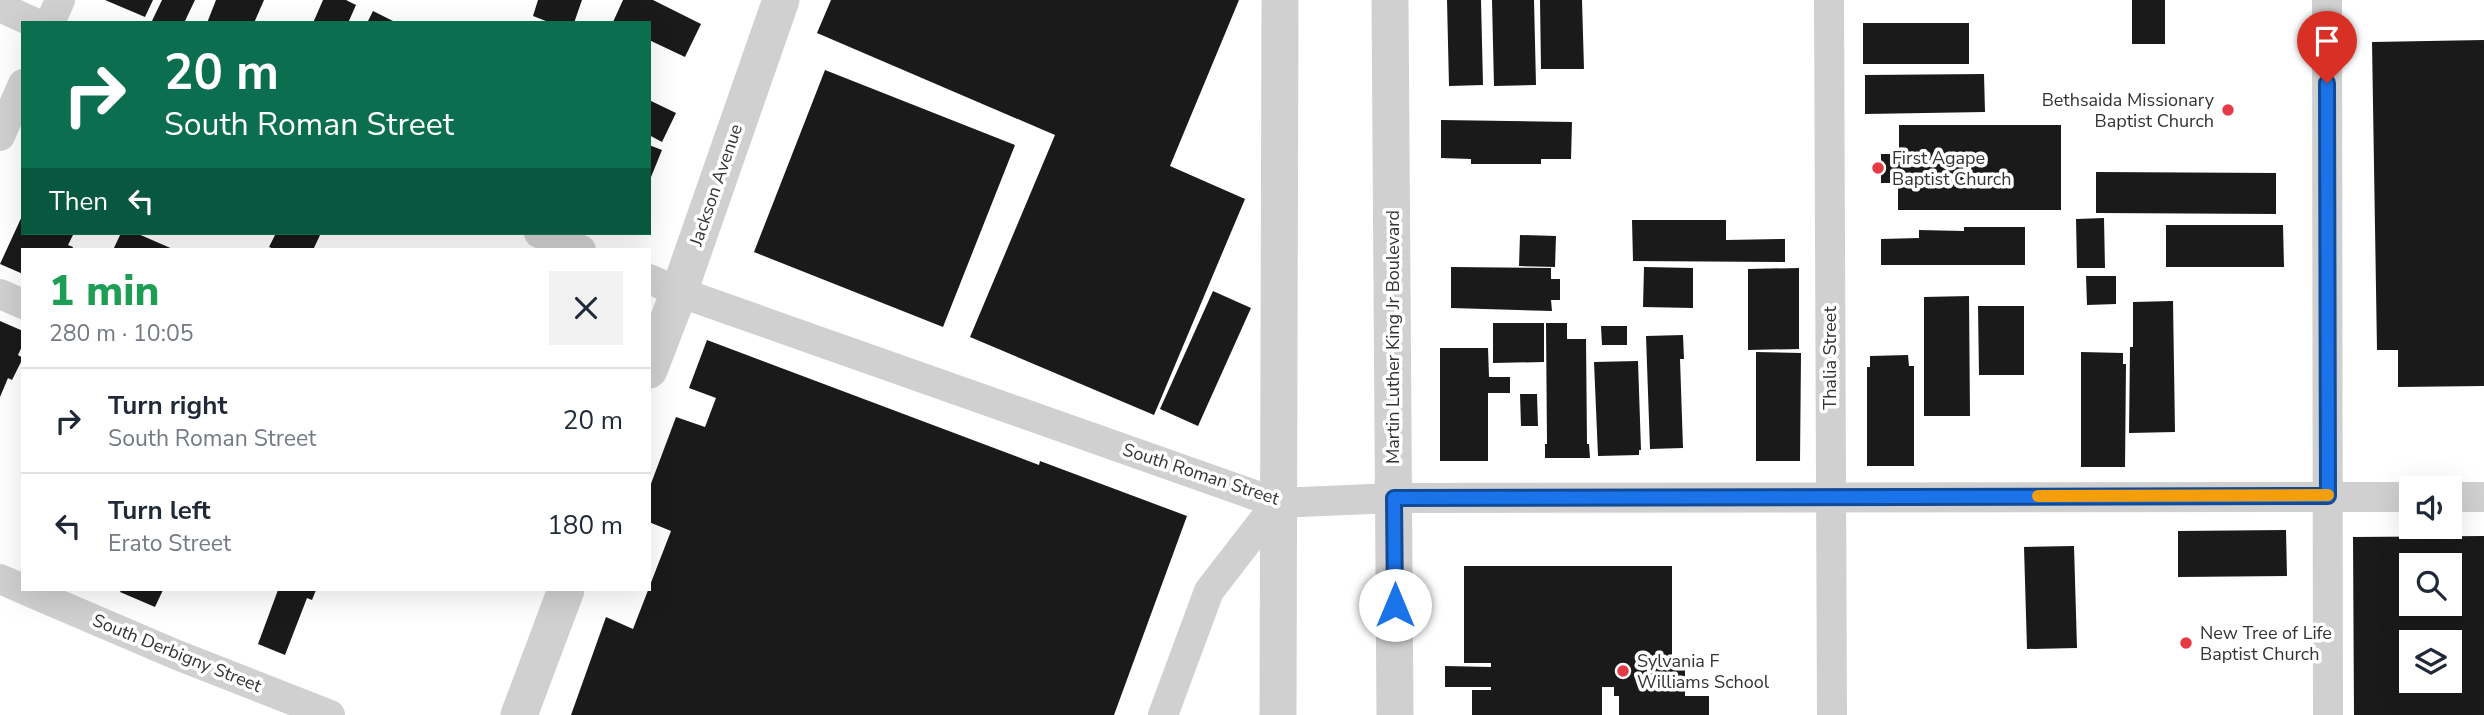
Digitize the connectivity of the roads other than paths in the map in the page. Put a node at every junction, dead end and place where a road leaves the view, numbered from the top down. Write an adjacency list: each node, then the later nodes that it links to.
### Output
1 (60, 0): 9 (street)
2 (781, 0): 14 (street, Jackson Avenue)
3 (1280, 0): 24 (street)
4 (1390, 0): 23 (street, Martin Luther King Jr Boulevard)
5 (1829, 0): 19 (street, Thalia Street)
6 (2327, 0): 18 (street)
7 (0, 7): 8 (street)
8 (31, 21)
9 (51, 21)
10 (21, 88): 11 (street)
11 (0, 135)
12 (544, 235): 13 (street)
13 (576, 248)
14 (664, 285): 17 (street, Jackson Avenue); 24 (street, South Roman Street)
15 (0, 294): 16 (street)
16 (21, 303)
17 (651, 359)
18 (2328, 496): 19 (street, South Roman Street); 20 (street, South Roman Street); 35 (street)
19 (1830, 497): 23 (street, South Roman Street); 34 (street, Thalia Street)
20 (2399, 497)
21 (2462, 497): 22 (street)
22 (2484, 497)
23 (1394, 498): 24 (street, South Roman Street); 33 (street, Martin Luther King Jr Boulevard)
24 (1277, 503): 31 (street); 32 (street)
25 (0, 579): 26 (street, South Derbigny Street)
26 (21, 588)
27 (29, 591): 29 (street, South Derbigny Street)
28 (566, 591): 30 (street)
29 (330, 715)
30 (519, 715)
31 (1163, 715)
32 (1278, 715)
33 (1395, 715)
34 (1832, 715)
35 (2328, 715)

